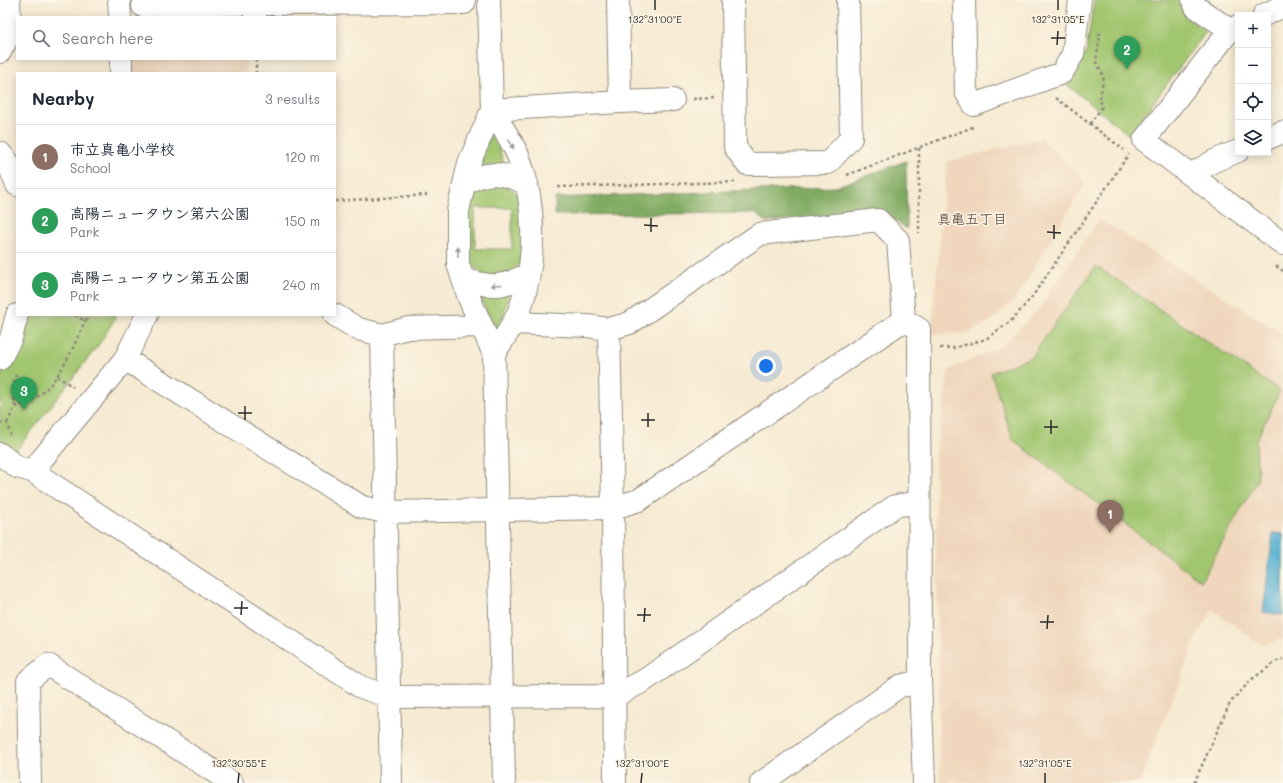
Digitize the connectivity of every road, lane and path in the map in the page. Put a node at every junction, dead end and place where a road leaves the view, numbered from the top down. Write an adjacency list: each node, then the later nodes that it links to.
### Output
1 (9, 0): 18 (street)
2 (119, 0): 15 (street)
3 (489, 0): 26 (street)
4 (618, 0): 25 (street)
5 (733, 0): 23 (street)
6 (848, 0): 23 (street)
7 (964, 0): 16 (street)
8 (1080, 0): 16 (street)
9 (1193, 0): 17 (street)
10 (464, 2): 13 (street)
11 (143, 6): 13 (street)
12 (1283, 6): 14 (street)
13 (255, 11)
14 (1270, 12)
15 (120, 16)
16 (1076, 28): 27 (path)
17 (1234, 28): 33 (street)
18 (0, 52)
19 (121, 60): 21 (street)
20 (256, 60): 22 (path)
21 (121, 72)
22 (256, 72)
23 (734, 97): 24 (path)
24 (673, 100): 25 (street)
25 (620, 102): 26 (street)
26 (492, 110): 35 (street); 36 (street, one-way to 36)
27 (1090, 124)
28 (1283, 132): 29 (street)
29 (1271, 137)
30 (1235, 152): 33 (street)
31 (0, 153): 34 (street)
32 (1129, 154): 53 (path)
33 (1192, 174): 39 (street)
34 (16, 183)
35 (464, 184): 36 (street); 41 (street, one-way to 35)
36 (527, 184): 40 (street)
37 (427, 195): 38 (path)
38 (336, 201)
39 (1283, 244)
40 (528, 274): 41 (street, one-way to 41); 49 (street)
41 (463, 279): 50 (street)
42 (17, 316): 55 (street)
43 (77, 316): 48 (path)
44 (90, 316): 48 (path)
45 (146, 316): 56 (street)
46 (336, 316): 52 (street)
47 (904, 320): 51 (street); 53 (street); 63 (street)
48 (85, 321): 57 (path)
49 (513, 323): 51 (street); 54 (street)
50 (482, 326): 52 (street); 54 (street)
51 (609, 329): 63 (street)
52 (382, 335): 65 (street)
53 (919, 349): 62 (street)
54 (494, 354): 64 (street)
55 (0, 359)
56 (124, 359): 61 (street); 65 (street)
57 (57, 376): 58 (path); 59 (path)
58 (77, 389)
59 (7, 423)
60 (0, 454): 61 (street)
61 (32, 471): 69 (street)
62 (919, 502): 67 (street); 68 (street)
63 (613, 508): 64 (street); 68 (street)
64 (497, 511): 65 (street); 70 (street)
65 (385, 512): 69 (street)
66 (1283, 659): 78 (path)
67 (920, 681): 76 (street); 77 (street)
68 (615, 696): 70 (street); 75 (street)
69 (390, 697): 70 (street); 73 (street)
70 (502, 698): 74 (street)
71 (30, 783): 72 (street)
72 (232, 783)
73 (391, 783)
74 (504, 783)
75 (615, 783)
76 (761, 783)
77 (924, 783)
78 (1194, 783)

